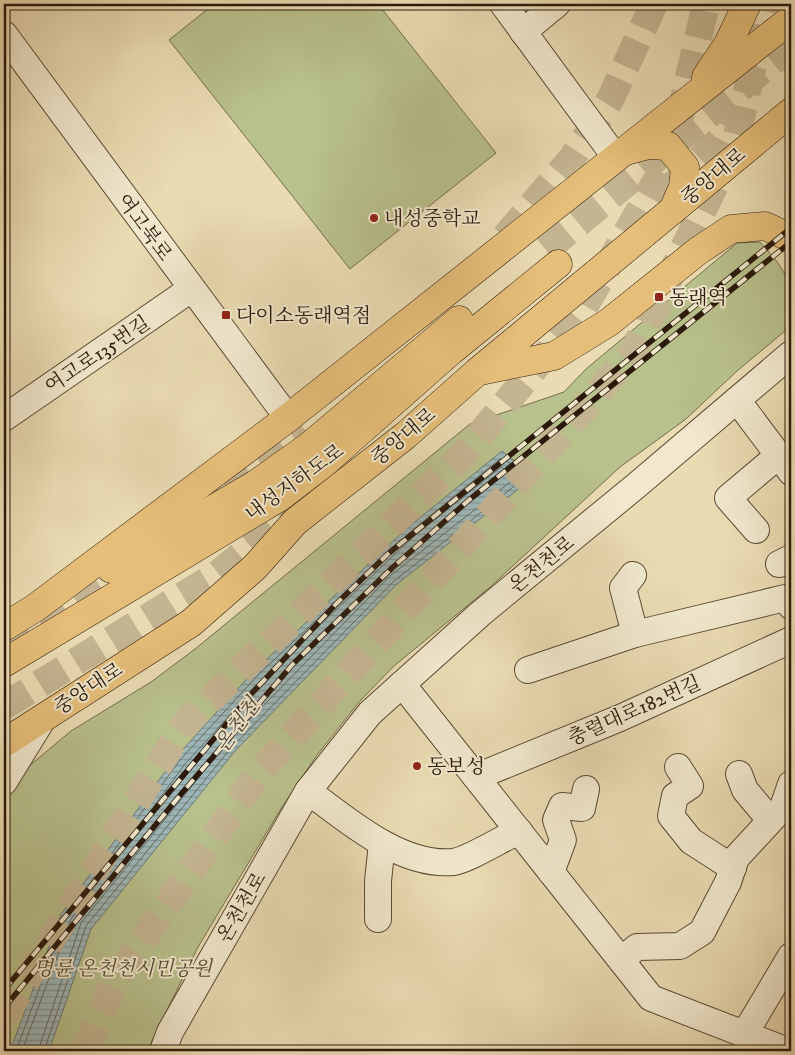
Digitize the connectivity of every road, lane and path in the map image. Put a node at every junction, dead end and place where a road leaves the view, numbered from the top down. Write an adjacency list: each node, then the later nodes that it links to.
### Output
1 (503, 4): 5 (street)
2 (557, 4): 5 (street)
3 (747, 4): 7 (main road)
4 (787, 24): 7 (main road)
5 (523, 32): 9 (street)
6 (4, 34): 12 (street, 여고북로)
7 (693, 96): 9 (main road)
8 (791, 112): 10 (main road, 중앙대로)
9 (620, 155): 10 (main road); 17 (main road)
10 (673, 210): 14 (main road, 중앙대로)
11 (791, 238): 14 (main road)
12 (191, 290): 16 (street, 여고로135번길); 17 (street, 여고북로)
13 (791, 354): 15 (street, 온천천로)
14 (476, 372): 29 (main road, 중앙대로)
15 (737, 400): 18 (street); 28 (street, 온천천로)
16 (4, 418)
17 (288, 418): 22 (main road)
18 (785, 464): 19 (street)
19 (756, 530)
20 (633, 575): 24 (street)
21 (791, 606): 24 (street)
22 (34, 608): 23 (main road); 26 (main road, 내성지하도로)
23 (4, 627)
24 (635, 634): 27 (street)
25 (791, 640): 33 (street, 충렬대로182번길)
26 (4, 663)
27 (528, 670)
28 (402, 684): 33 (street); 37 (street, 온천천로)
29 (44, 716): 30 (main road, 중앙대로); 34 (street)
30 (4, 743)
31 (678, 767): 41 (street)
32 (739, 774): 38 (street)
33 (476, 777): 39 (street)
34 (4, 782)
35 (791, 784): 38 (street)
36 (586, 789): 42 (street)
37 (308, 791): 40 (street); 47 (street, 온천천로)
38 (770, 820): 41 (street)
39 (518, 831): 40 (street); 42 (street)
40 (382, 843): 43 (street)
41 (733, 868): 45 (street)
42 (552, 872): 45 (street)
43 (378, 918)
44 (791, 956): 46 (street)
45 (621, 960): 46 (street)
46 (744, 1035): 48 (street)
47 (163, 1051)
48 (788, 1051)

